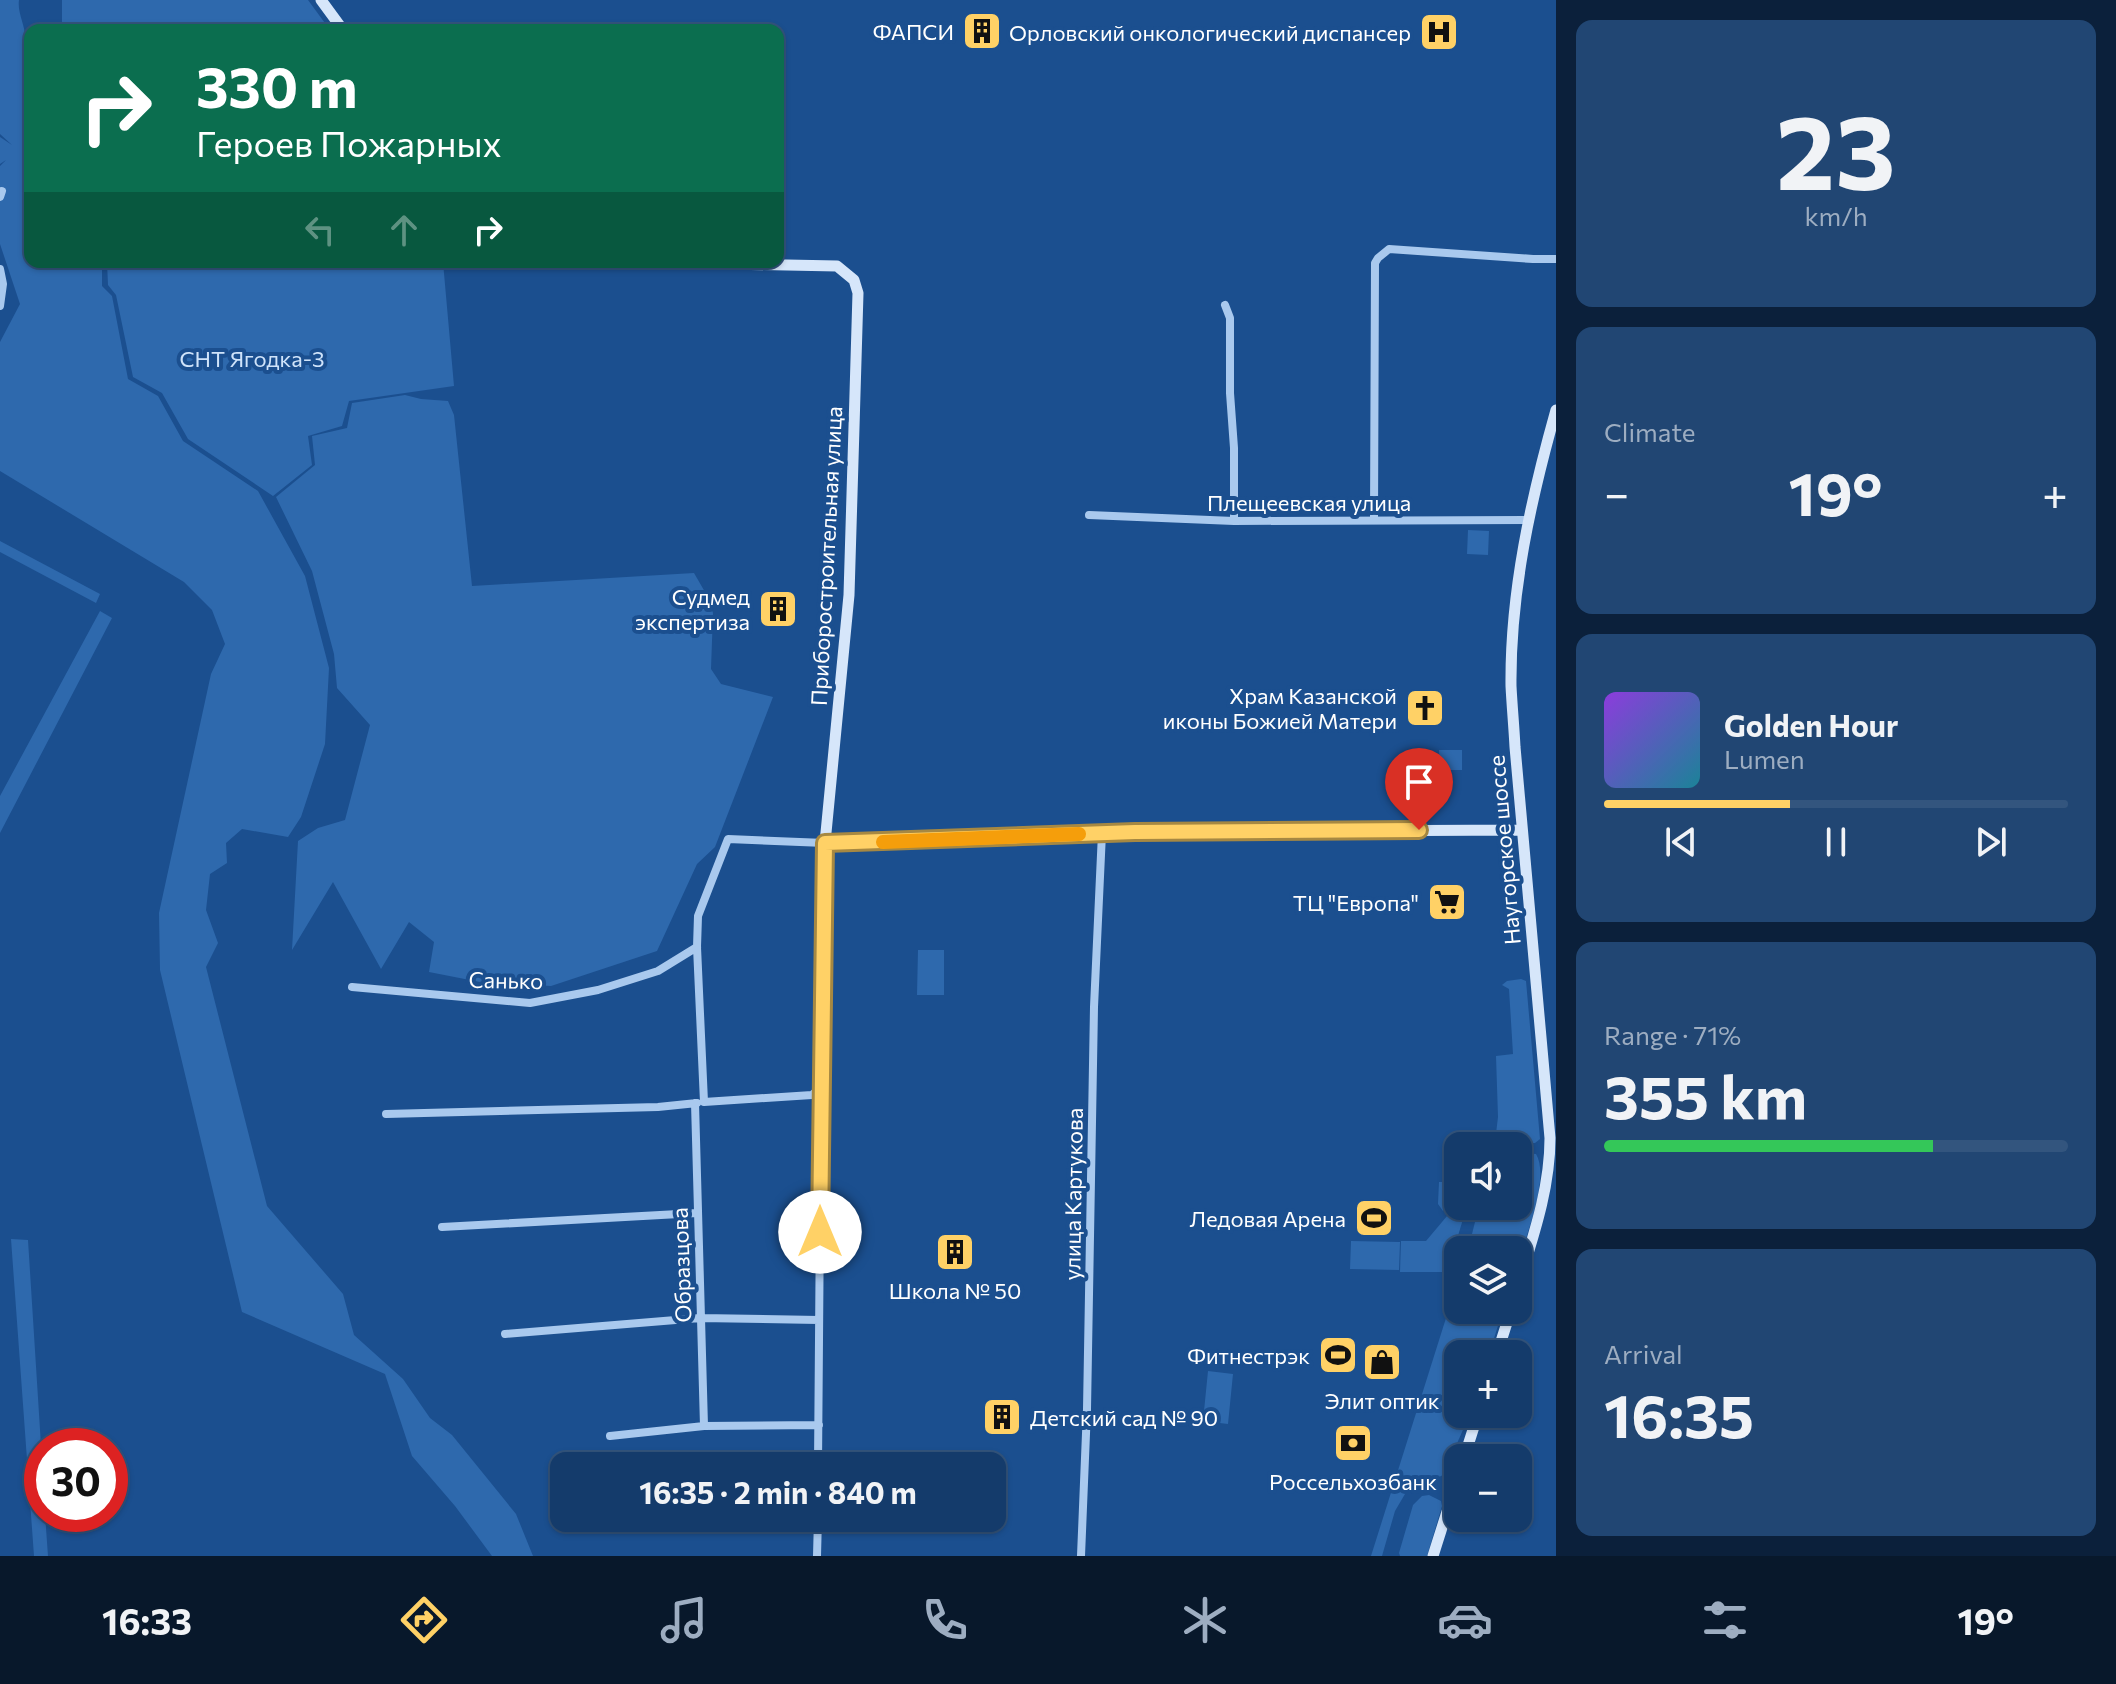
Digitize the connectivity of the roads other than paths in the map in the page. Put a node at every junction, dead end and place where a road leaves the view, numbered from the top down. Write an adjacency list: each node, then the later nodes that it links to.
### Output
1 (321, 0): 2 (main road)
2 (339, 24)
3 (1556, 259): 10 (street)
4 (784, 265): 15 (main road, Приборостроительная улица)
5 (0, 269): 7 (street)
6 (1225, 305): 12 (street)
7 (0, 306)
8 (1556, 410): 11 (main road, Наугорское шоссе)
9 (1089, 515): 12 (street, Плещеевская улица)
10 (1374, 520): 11 (street, Плещеевская улица); 12 (street, Плещеевская улица)
11 (1529, 520): 13 (main road, Наугорское шоссе)
12 (1234, 521)
13 (1522, 830): 14 (main road); 20 (main road, Наугорское шоссе)
14 (1102, 833): 15 (main road); 35 (street, улица Картукова)
15 (825, 843): 16 (street); 18 (street, Приборостроительная улица)
16 (697, 947): 17 (street, Санько); 19 (street)
17 (352, 987)
18 (821, 1087): 19 (street); 26 (street, Приборостроительная улица)
19 (700, 1102): 21 (street); 22 (street, Образцова)
20 (1552, 1103): 24 (main road, Наугорское шоссе)
21 (386, 1114)
22 (697, 1213): 23 (street); 25 (street, Образцова)
23 (442, 1227)
24 (1532, 1241)
25 (700, 1318): 26 (street); 27 (street); 29 (street, Образцова)
26 (819, 1320): 28 (street, Приборостроительная улица)
27 (505, 1334)
28 (819, 1425): 29 (street); 31 (street, Приборостроительная улица)
29 (704, 1426): 30 (street)
30 (610, 1436)
31 (818, 1452)
32 (1444, 1521): 36 (main road)
33 (818, 1532): 34 (street)
34 (817, 1556)
35 (1081, 1556)
36 (1433, 1556)

